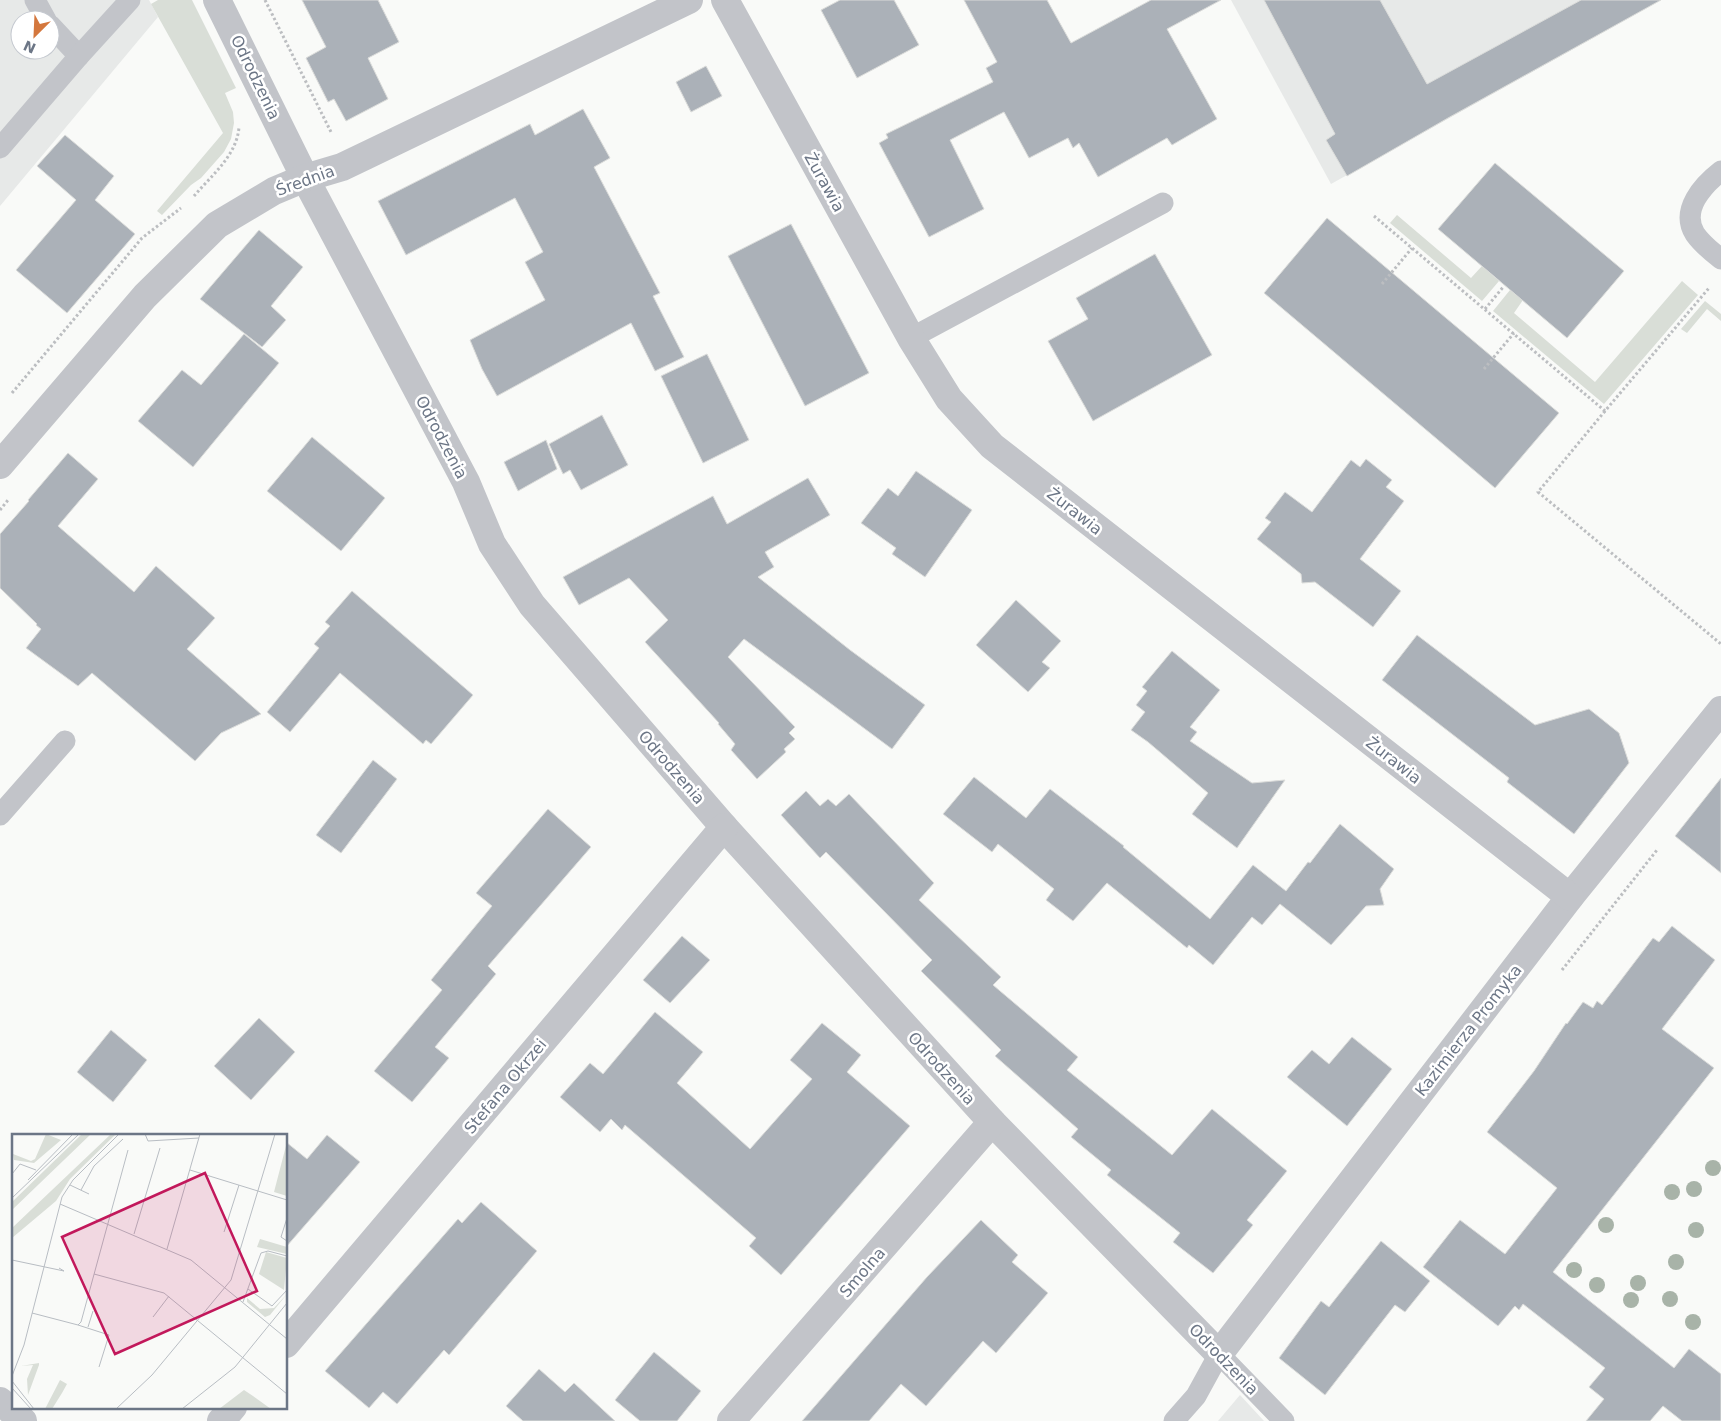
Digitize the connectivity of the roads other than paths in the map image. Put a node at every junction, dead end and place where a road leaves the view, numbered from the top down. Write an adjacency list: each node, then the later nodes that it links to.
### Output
1 (130, 0): 6 (lane)
2 (217, 0): 9 (street, Odrodzenia)
3 (689, 0): 9 (street, Średnia)
4 (725, 0): 12 (street, Żurawia)
5 (60, 36): 6 (lane)
6 (79, 56): 7 (lane)
7 (0, 148)
8 (1721, 171): 11 (lane)
9 (305, 178): 13 (street, Średnia); 17 (street, Odrodzenia)
10 (1163, 203): 12 (lane)
11 (1721, 259)
12 (911, 338): 18 (street, Żurawia)
13 (0, 465)
14 (1721, 710): 18 (street, Kazimierza Promyka)
15 (65, 741): 16 (lane)
16 (0, 815)
17 (724, 828): 19 (street, Odrodzenia); 20 (street, Stefana Okrzei)
18 (1570, 897): 21 (street, Kazimierza Promyka)
19 (992, 1122): 21 (street, Odrodzenia); 26 (street, Smolna)
20 (288, 1342)
21 (1219, 1354): 27 (lane); 28 (lane, Odrodzenia)
22 (0, 1401): 24 (street)
23 (232, 1408): 25 (street)
24 (23, 1421)
25 (222, 1421)
26 (732, 1421)
27 (1174, 1421)
28 (1284, 1421)

